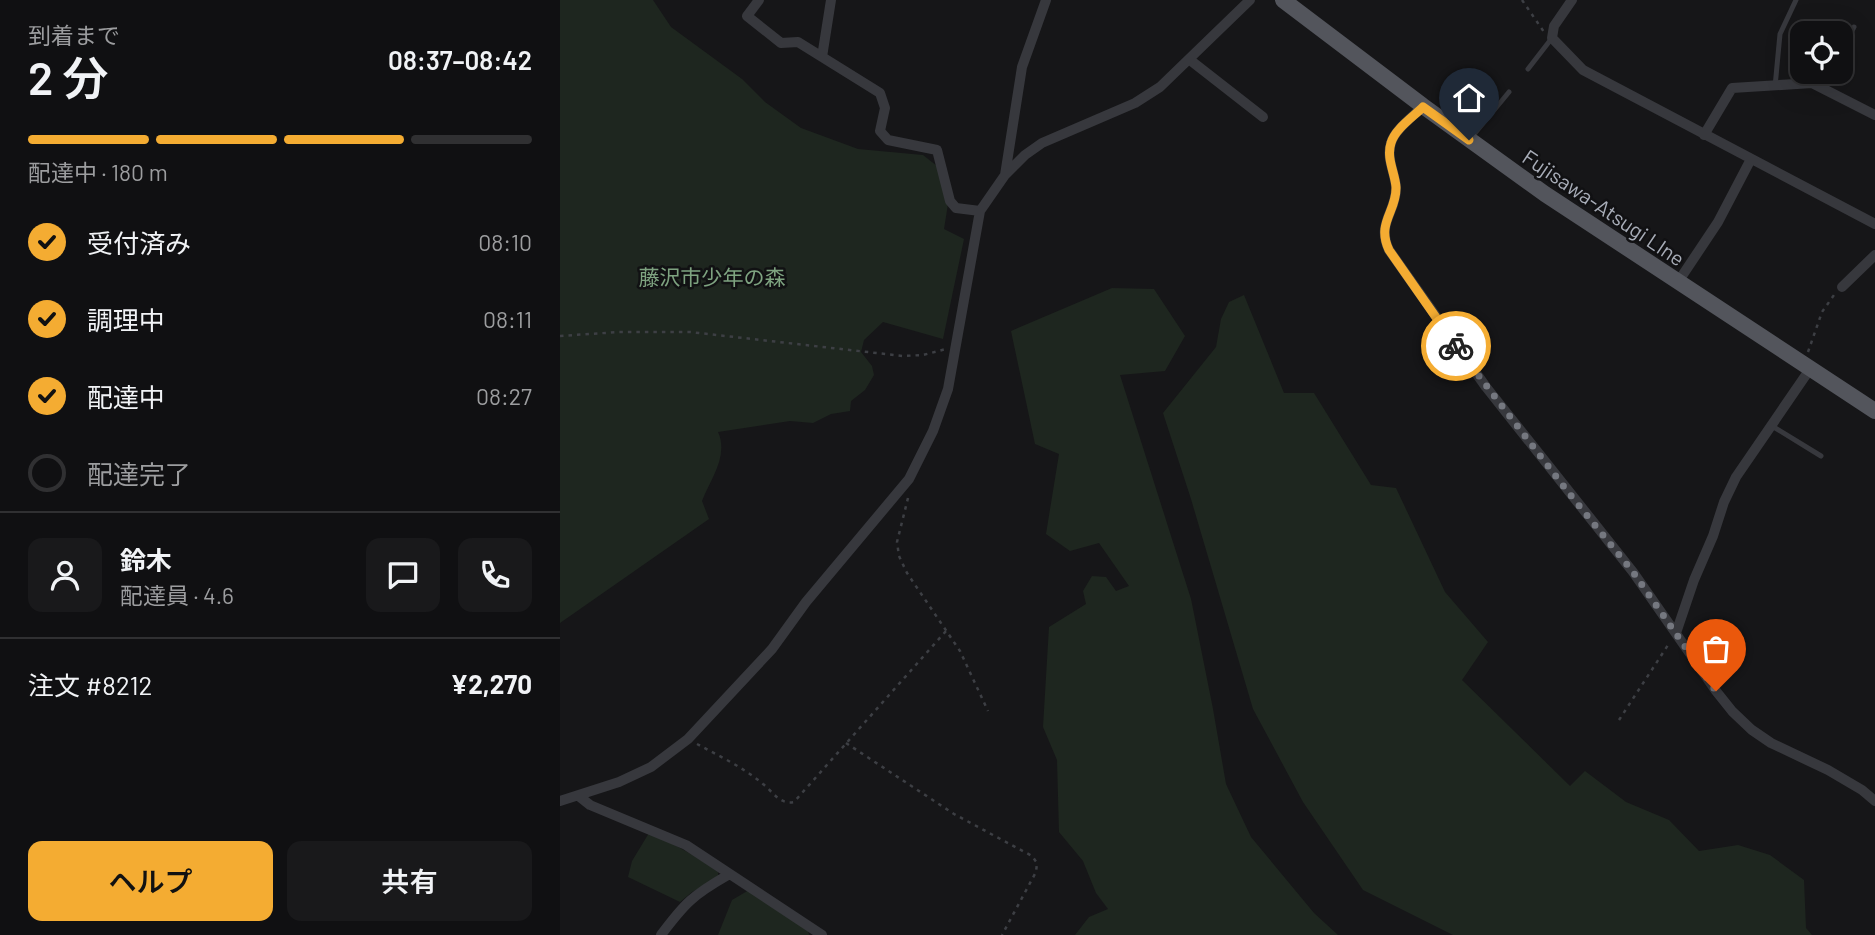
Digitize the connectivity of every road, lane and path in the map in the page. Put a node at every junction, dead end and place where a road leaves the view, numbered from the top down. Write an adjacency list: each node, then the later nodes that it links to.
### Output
1 (759, 0): 10 (street)
2 (831, 0): 10 (street)
3 (1046, 0): 23 (street)
4 (1250, 0): 11 (street)
5 (1283, 0): 17 (main road, Fujisawa-Atsugi LIne)
6 (1522, 0): 9 (path)
7 (1572, 0): 9 (street)
8 (1796, 0): 14 (lane)
9 (1552, 38): 12 (lane); 20 (street)
10 (822, 57): 24 (street)
11 (1190, 60): 19 (street); 23 (street)
12 (1528, 69)
13 (1826, 84): 15 (lane)
14 (1775, 87): 15 (street); 20 (street)
15 (1824, 88): 18 (street)
16 (1509, 92): 21 (lane)
17 (1423, 107): 21 (main road, Fujisawa-Atsugi LIne); 37 (street)
18 (1875, 115)
19 (1263, 117)
20 (1704, 135): 22 (street)
21 (1469, 140): 27 (main road, Fujisawa-Atsugi LIne)
22 (1751, 159): 25 (street); 27 (street)
23 (1005, 176): 24 (street)
24 (980, 211): 35 (street)
25 (1875, 224)
26 (1875, 255): 28 (street)
27 (1678, 282): 31 (main road, Fujisawa-Atsugi LIne)
28 (1842, 287): 31 (path)
29 (560, 336): 30 (path)
30 (948, 349)
31 (1808, 367): 32 (main road, Fujisawa-Atsugi LIne); 33 (street)
32 (1875, 411)
33 (1772, 426): 34 (lane); 37 (street)
34 (1821, 456)
35 (909, 479): 36 (path); 40 (street)
36 (946, 631): 38 (path); 41 (path)
37 (1676, 633): 39 (path); 43 (street)
38 (988, 711)
39 (1619, 720)
40 (688, 739): 41 (path); 42 (street)
41 (846, 743): 48 (path)
42 (580, 797): 44 (street); 45 (street)
43 (1875, 801)
44 (560, 802)
45 (728, 875): 46 (street); 47 (street)
46 (661, 935)
47 (822, 935)
48 (1002, 935)

